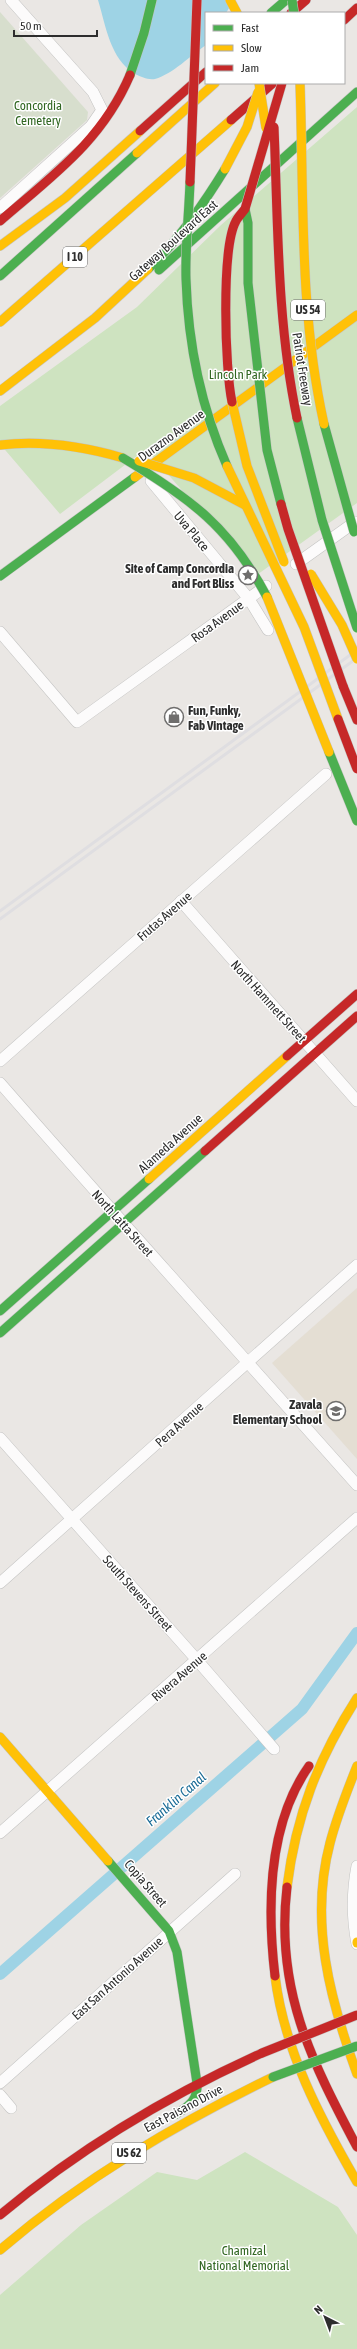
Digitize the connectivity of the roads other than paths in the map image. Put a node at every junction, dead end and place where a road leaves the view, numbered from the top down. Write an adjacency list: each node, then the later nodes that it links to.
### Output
1 (11, 0): 33 (street)
2 (152, 0): 35 (main road)
3 (197, 0): 52 (main road, bridge)
4 (230, 0): 12 (main road)
5 (268, 0): 13 (main road)
6 (286, 0): 14 (main road); 15 (main road)
7 (292, 0): 16 (main road, bridge)
8 (298, 0): 18 (main road)
9 (306, 0): 17 (main road)
10 (309, 0): 19 (main road)
11 (357, 8): 20 (main road)
12 (236, 12)
13 (270, 12)
14 (271, 12)
15 (282, 12)
16 (293, 12)
17 (294, 12)
18 (298, 12)
19 (305, 12)
20 (345, 19)
21 (205, 73): 37 (main road)
22 (214, 84): 38 (main road)
23 (260, 84): 32 (main road, bridge)
24 (260, 84): 42 (main road, bridge)
25 (272, 84): 31 (main road, I 10)
26 (273, 84): 32 (main road, Patriot Freeway / US 54, bridge)
27 (282, 84): 34 (main road, bridge)
28 (288, 84): 31 (main road)
29 (300, 84): 48 (main road, Patriot Freeway / US 54, bridge)
30 (357, 92): 43 (main road, Gateway Boulevard East)
31 (184, 163): 36 (main road, I 10)
32 (277, 201): 53 (main road, Patriot Freeway / US 54, bridge)
33 (0, 208)
34 (245, 209): 52 (main road, bridge); 57 (main road, bridge)
35 (0, 221)
36 (100, 236): 39 (main road); 41 (main road, I 10)
37 (0, 246)
38 (0, 276)
39 (54, 288)
40 (357, 315): 46 (main road, Durazno Avenue)
41 (0, 322)
42 (0, 391)
43 (0, 399)
44 (0, 445): 45 (main road)
45 (123, 458): 56 (main road, bridge); 60 (main road, bridge)
46 (142, 471): 50 (main road, Durazno Avenue); 51 (street, Uva Place)
47 (357, 520): 51 (street, Rosa Avenue)
48 (355, 534): 49 (main road, Patriot Freeway / US 54)
49 (357, 542)
50 (0, 576)
51 (249, 599): 54 (street, Uva Place); 55 (street, Rosa Avenue)
52 (304, 627): 58 (main road, bridge)
53 (357, 628)
54 (268, 630)
55 (0, 632)
56 (357, 659)
57 (357, 720)
58 (357, 769)
59 (326, 774): 61 (street, Frutas Avenue)
60 (357, 821)
61 (181, 901): 64 (street, North Hammett Street); 66 (street, Frutas Avenue)
62 (357, 994): 64 (main road, Alameda Avenue)
63 (357, 1016): 65 (main road)
64 (304, 1041): 65 (street, North Hammett Street); 69 (main road, Alameda Avenue)
65 (315, 1053): 68 (street, North Hammett Street); 70 (main road)
66 (1, 1060)
67 (0, 1083): 69 (street, North Latta Street)
68 (357, 1101)
69 (112, 1212): 70 (street, North Latta Street); 72 (main road, Alameda Avenue)
70 (122, 1224): 73 (main road); 74 (street, North Latta Street)
71 (357, 1266): 74 (street, Pera Avenue)
72 (0, 1311)
73 (0, 1333)
74 (248, 1363): 76 (street, North Latta Street); 78 (street, Pera Avenue)
75 (0, 1438): 78 (street, South Stevens Street)
76 (357, 1485)
77 (357, 1518): 80 (street, Rivera Avenue)
78 (72, 1519): 79 (street, Pera Avenue); 80 (street, South Stevens Street)
79 (0, 1583)
80 (197, 1660): 83 (street, South Stevens Street); 86 (street, Rivera Avenue)
81 (357, 1698): 84 (main road)
82 (0, 1737): 86 (main road, Copia Street)
83 (274, 1749)
84 (327, 1750): 100 (main road); 101 (main road)
85 (357, 1766): 94 (main road)
86 (48, 1791): 87 (street, Rivera Avenue); 90 (main road, Copia Street)
87 (0, 1833)
88 (357, 1866): 91 (street)
89 (235, 1874): 90 (street, East San Antonio Avenue)
90 (169, 1931): 95 (street, East San Antonio Avenue); 96 (main road, Copia Street)
91 (357, 1943)
92 (357, 2015): 96 (main road, East Paisano Drive / US 62, bridge)
93 (357, 2046): 99 (main road, East Paisano Drive / US 62, bridge)
94 (357, 2074)
95 (0, 2083)
96 (197, 2083): 99 (main road, Copia Street); 102 (main road, East Paisano Drive / US 62)
97 (0, 2095): 98 (street)
98 (11, 2108)
99 (157, 2136): 103 (main road, East Paisano Drive / US 62)
100 (357, 2147)
101 (357, 2182)
102 (0, 2215)
103 (0, 2250)

